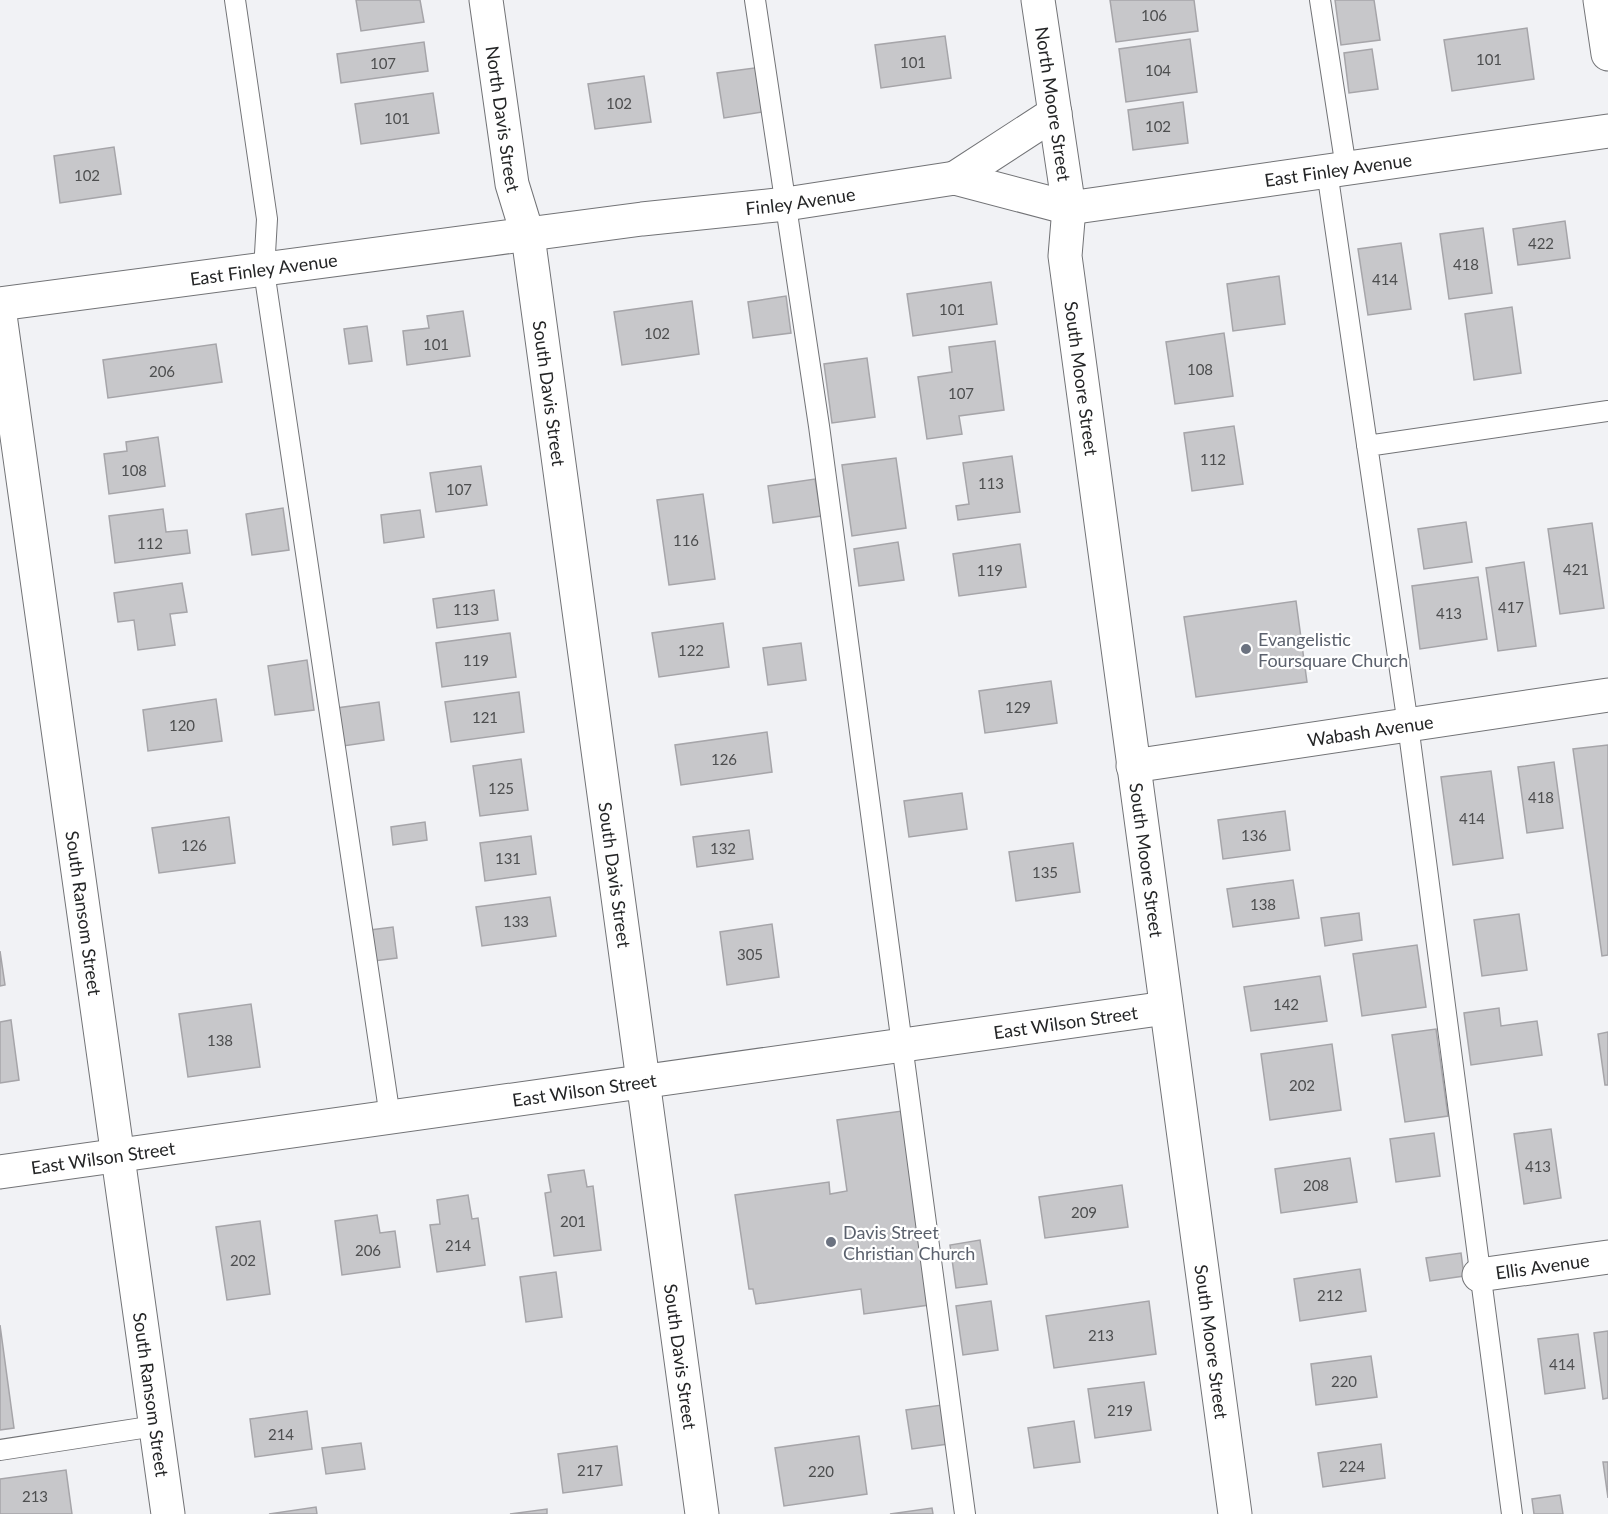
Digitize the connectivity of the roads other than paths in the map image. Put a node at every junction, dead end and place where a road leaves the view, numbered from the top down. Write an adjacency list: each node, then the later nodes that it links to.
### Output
1 (235, 0): 15 (lane)
2 (486, 0): 14 (street, North Davis Street)
3 (755, 0): 12 (lane)
4 (1038, 0): 8 (street, North Moore Street)
5 (1320, 0): 10 (lane)
6 (1600, 0): 7 (street)
7 (1608, 54)
8 (1055, 113): 11 (street); 13 (street, North Moore Street)
9 (1608, 130): 10 (street, East Finley Avenue)
10 (1337, 169): 13 (street, East Finley Avenue); 19 (lane)
11 (955, 178): 12 (street, Finley Avenue); 13 (street, Finley Avenue)
12 (786, 204): 14 (street, Finley Avenue); 24 (lane)
13 (1069, 208): 22 (street, South Moore Street)
14 (528, 236): 15 (street, East Finley Avenue); 25 (street, South Davis Street)
15 (264, 272): 16 (street, East Finley Avenue); 26 (lane)
16 (0, 304)
17 (0, 315): 27 (street, South Ransom Street)
18 (1608, 411): 19 (lane)
19 (1367, 446): 21 (lane)
20 (1608, 695): 21 (street, Wabash Avenue)
21 (1408, 724): 22 (street, Wabash Avenue); 30 (lane)
22 (1133, 766): 23 (street, South Moore Street)
23 (1166, 1008): 24 (street, East Wilson Street); 36 (street, South Moore Street)
24 (902, 1045): 25 (street, East Wilson Street); 35 (lane)
25 (644, 1081): 26 (street, East Wilson Street); 34 (street, South Davis Street)
26 (390, 1117): 27 (street, East Wilson Street)
27 (118, 1156): 28 (street, East Wilson Street); 31 (street, South Ransom Street)
28 (0, 1172)
29 (1608, 1257): 30 (street, Ellis Avenue)
30 (1479, 1275): 37 (lane)
31 (155, 1426): 32 (lane); 33 (street, South Ransom Street)
32 (0, 1450)
33 (168, 1514)
34 (702, 1514)
35 (965, 1514)
36 (1234, 1514)
37 (1512, 1514)

